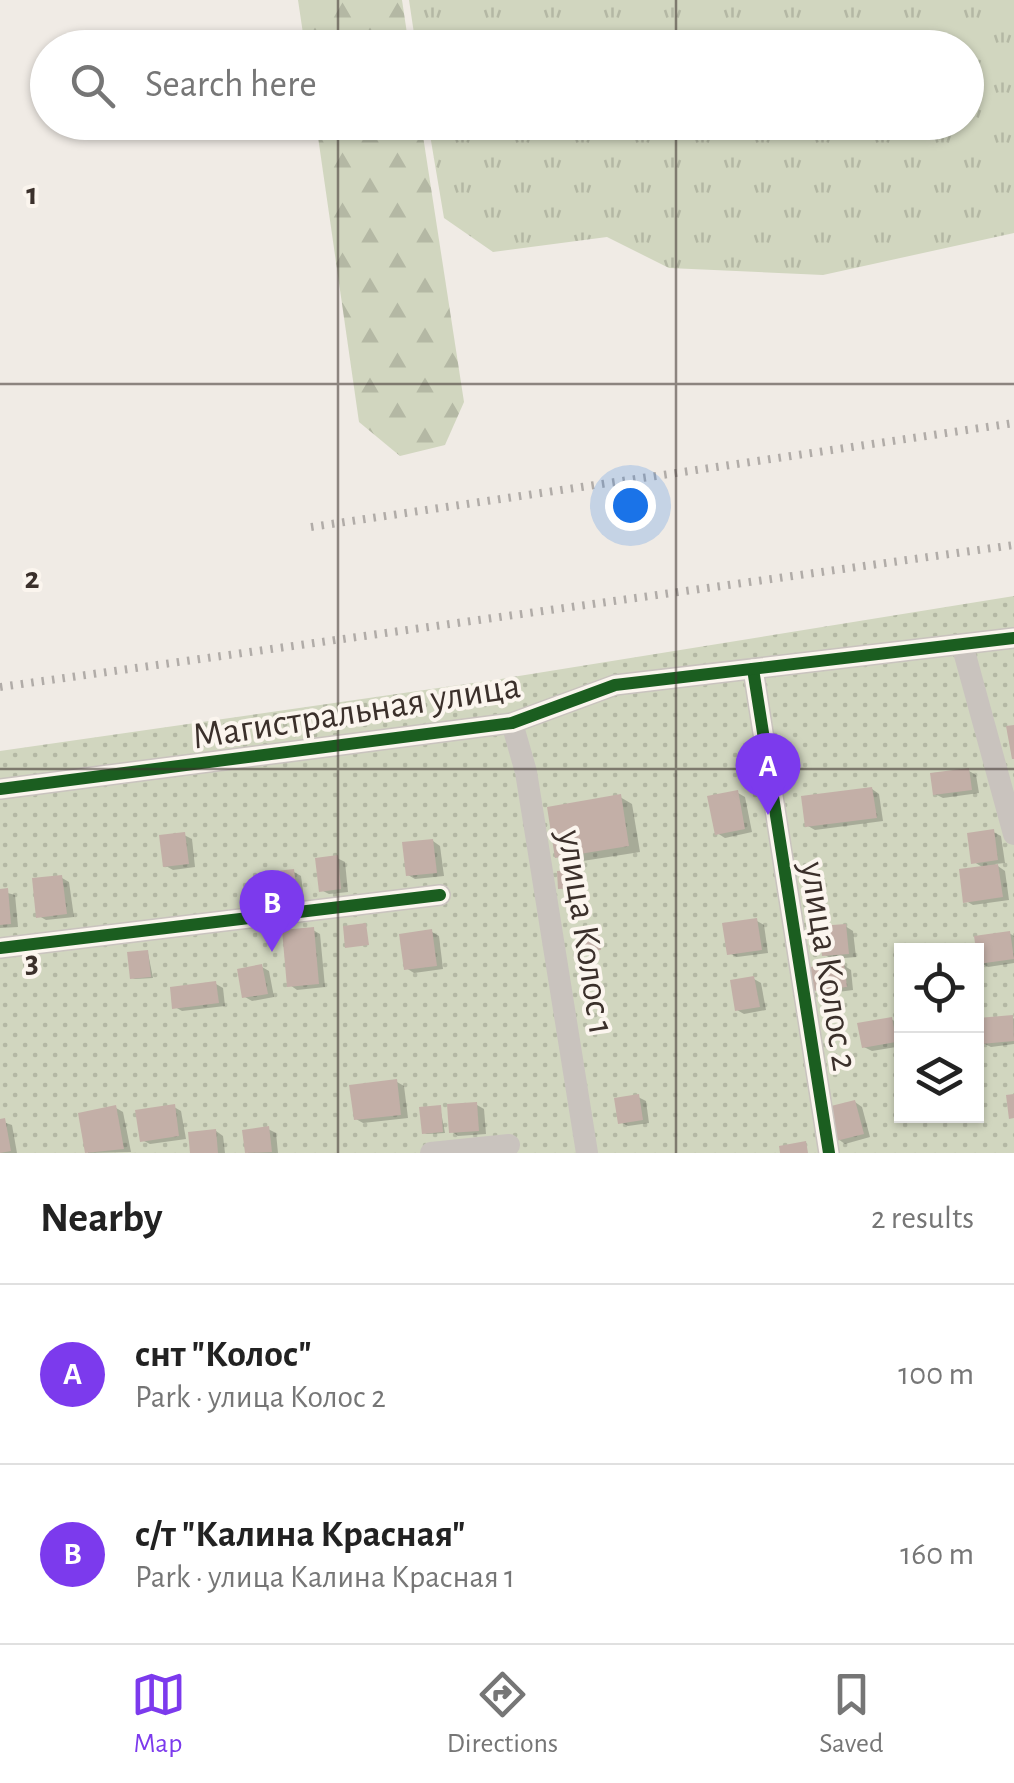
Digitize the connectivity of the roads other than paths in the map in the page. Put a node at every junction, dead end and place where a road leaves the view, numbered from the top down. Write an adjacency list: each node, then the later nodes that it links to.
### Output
1 (1014, 638): 2 (street, Магистральная улица)
2 (962, 644): 3 (street, Магистральная улица); 6 (street)
3 (753, 669): 4 (street, Магистральная улица); 12 (street, улица Колос 2)
4 (512, 723): 5 (street, Магистральная улица); 11 (street, улица Колос 1)
5 (0, 790)
6 (1014, 834)
7 (440, 895): 8 (street)
8 (0, 948)
9 (509, 1145): 10 (street)
10 (431, 1153)
11 (587, 1153)
12 (829, 1153)

